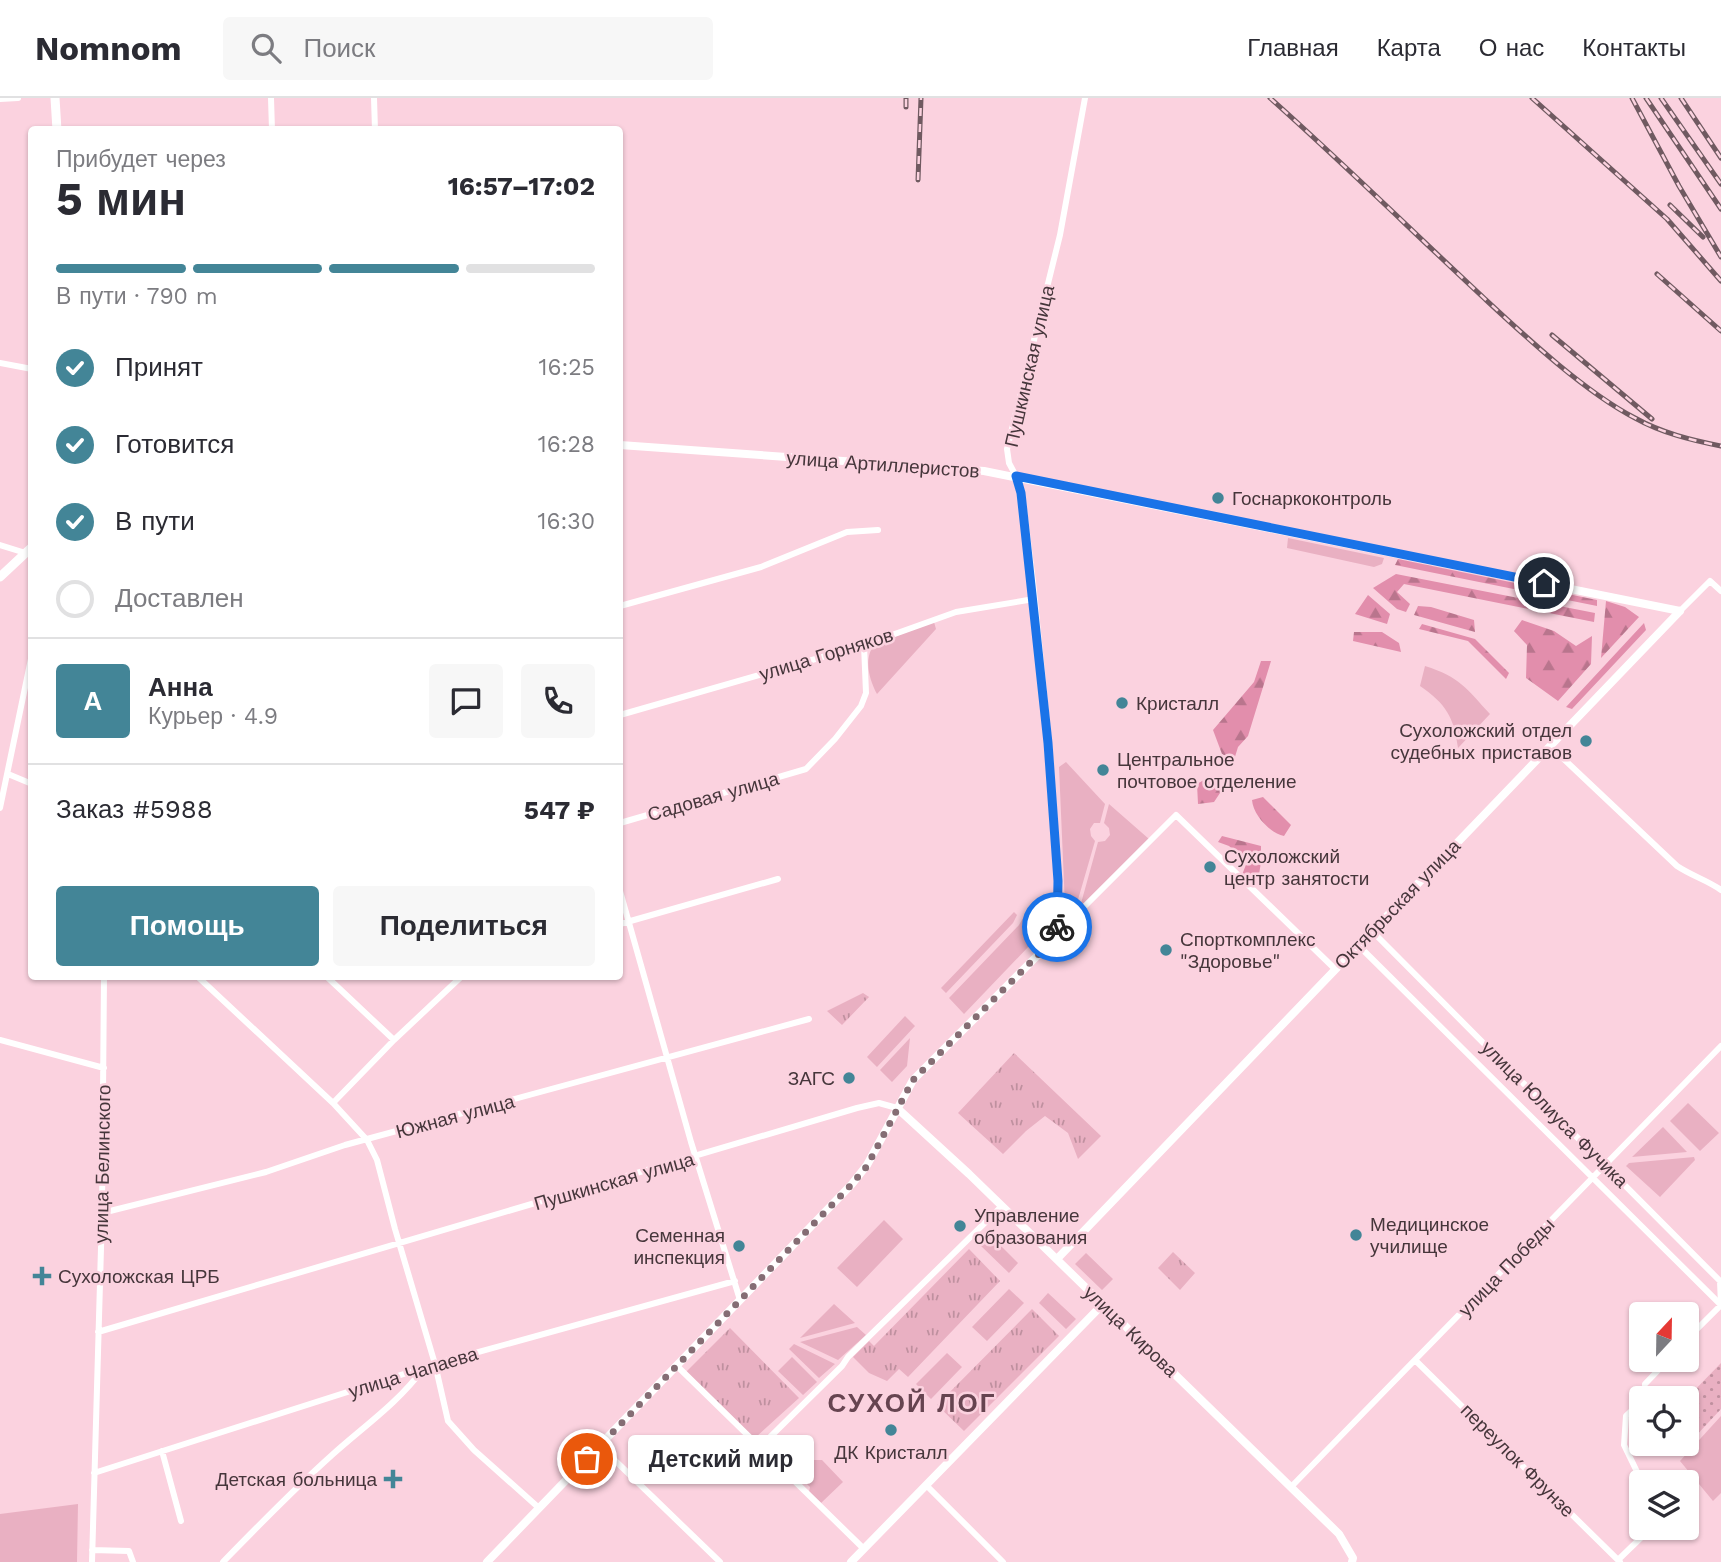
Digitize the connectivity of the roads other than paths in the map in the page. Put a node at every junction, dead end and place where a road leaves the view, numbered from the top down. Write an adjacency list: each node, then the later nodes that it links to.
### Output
1 (18, 98): 6 (street)
2 (55, 98): 7 (main road)
3 (271, 98): 8 (street)
4 (374, 98): 9 (street)
5 (1084, 98): 13 (street, Пушкинская улица)
6 (0, 99)
7 (57, 126)
8 (272, 126)
9 (375, 126)
10 (0, 363): 11 (street)
11 (28, 368)
12 (623, 445): 13 (street, улица Артиллеристов)
13 (1016, 476): 20 (street, Пушкинская улица); 22 (street, улица Артиллеристов)
14 (878, 530): 21 (street)
15 (0, 545): 16 (street)
16 (28, 551)
17 (28, 553): 18 (main road)
18 (0, 577)
19 (1721, 591): 22 (street, Октябрьская улица)
20 (1034, 599): 23 (street, улица Горняков); 36 (street, Пушкинская улица)
21 (623, 605)
22 (1680, 611): 26 (street, Октябрьская улица)
23 (864, 645): 25 (street, улица Горняков); 30 (street, Садовая улица)
24 (28, 674): 27 (street)
25 (623, 714)
26 (1551, 747): 32 (street); 37 (street, Октябрьская улица)
27 (8, 774): 28 (street); 29 (street)
28 (28, 782)
29 (0, 808)
30 (623, 822)
31 (778, 879): 34 (street)
32 (1721, 890)
33 (623, 903): 34 (street)
34 (628, 922): 35 (street); 49 (street)
35 (623, 923)
36 (1057, 927): 39 (street); 52 (street)
37 (1372, 931): 38 (street, Октябрьская улица); 55 (street, улица Юлиуса Фучика)
38 (1358, 945): 39 (street, Октябрьская улица); 56 (street, улица Юлиуса Фучика)
39 (1335, 969): 60 (street, Октябрьская улица)
40 (104, 980): 50 (street, улица Белинского)
41 (201, 980): 51 (street)
42 (330, 980): 47 (street)
43 (456, 980): 44 (street)
44 (454, 982): 47 (street)
45 (810, 1019): 49 (street, Южная улица)
46 (0, 1040): 50 (street)
47 (394, 1040): 51 (street)
48 (1721, 1046): 55 (street, улица Победы)
49 (668, 1057): 53 (street, Южная улица); 54 (street)
50 (104, 1068): 58 (street, улица Белинского)
51 (333, 1103): 53 (street)
52 (897, 1108): 54 (street, Пушкинская улица); 57 (street, улица Кирова); 62 (street)
53 (367, 1140): 58 (street, Южная улица); 59 (street)
54 (695, 1157): 59 (street, Пушкинская улица); 61 (street)
55 (1606, 1164): 56 (street, улица Победы); 64 (street, улица Юлиуса Фучика)
56 (1594, 1177): 64 (street, улица Юлиуса Фучика); 67 (street, улица Победы)
57 (1002, 1206): 60 (street, улица Кирова); 75 (street)
58 (102, 1213): 66 (street, улица Белинского)
59 (399, 1244): 66 (street, Пушкинская улица); 68 (street)
60 (1057, 1259): 63 (street, улица Кирова)
61 (734, 1281): 62 (street); 68 (street, улица Чапаева)
62 (740, 1300): 69 (street)
63 (1103, 1304): 79 (street); 80 (street, улица Кирова)
64 (1721, 1306): 65 (street)
65 (1699, 1327)
66 (99, 1332): 78 (street, улица Белинского)
67 (1415, 1360): 80 (street, улица Победы); 87 (street, переулок Фрунзе)
68 (435, 1364): 70 (street, улица Чапаева); 81 (street)
69 (677, 1366): 74 (street); 75 (street)
70 (424, 1368): 76 (street, улица Чапаева); 90 (street)
71 (1656, 1372): 72 (street)
72 (1645, 1386)
73 (1629, 1413): 77 (street)
74 (600, 1446): 81 (street); 92 (street)
75 (759, 1448): 84 (street)
76 (163, 1451): 78 (street, улица Чапаева); 82 (street)
77 (1629, 1455)
78 (94, 1472): 85 (street, улица Белинского)
79 (926, 1485): 84 (street); 94 (street)
80 (1291, 1487): 86 (street, улица Кирова)
81 (539, 1508): 91 (street)
82 (181, 1521)
83 (1639, 1540): 87 (street)
84 (864, 1549): 93 (street)
85 (92, 1550): 88 (street, улица Белинского); 89 (street)
86 (1353, 1561)
87 (1619, 1561)
88 (92, 1562)
89 (132, 1562)
90 (223, 1562)
91 (487, 1562)
92 (720, 1562)
93 (851, 1562)
94 (1003, 1562)

